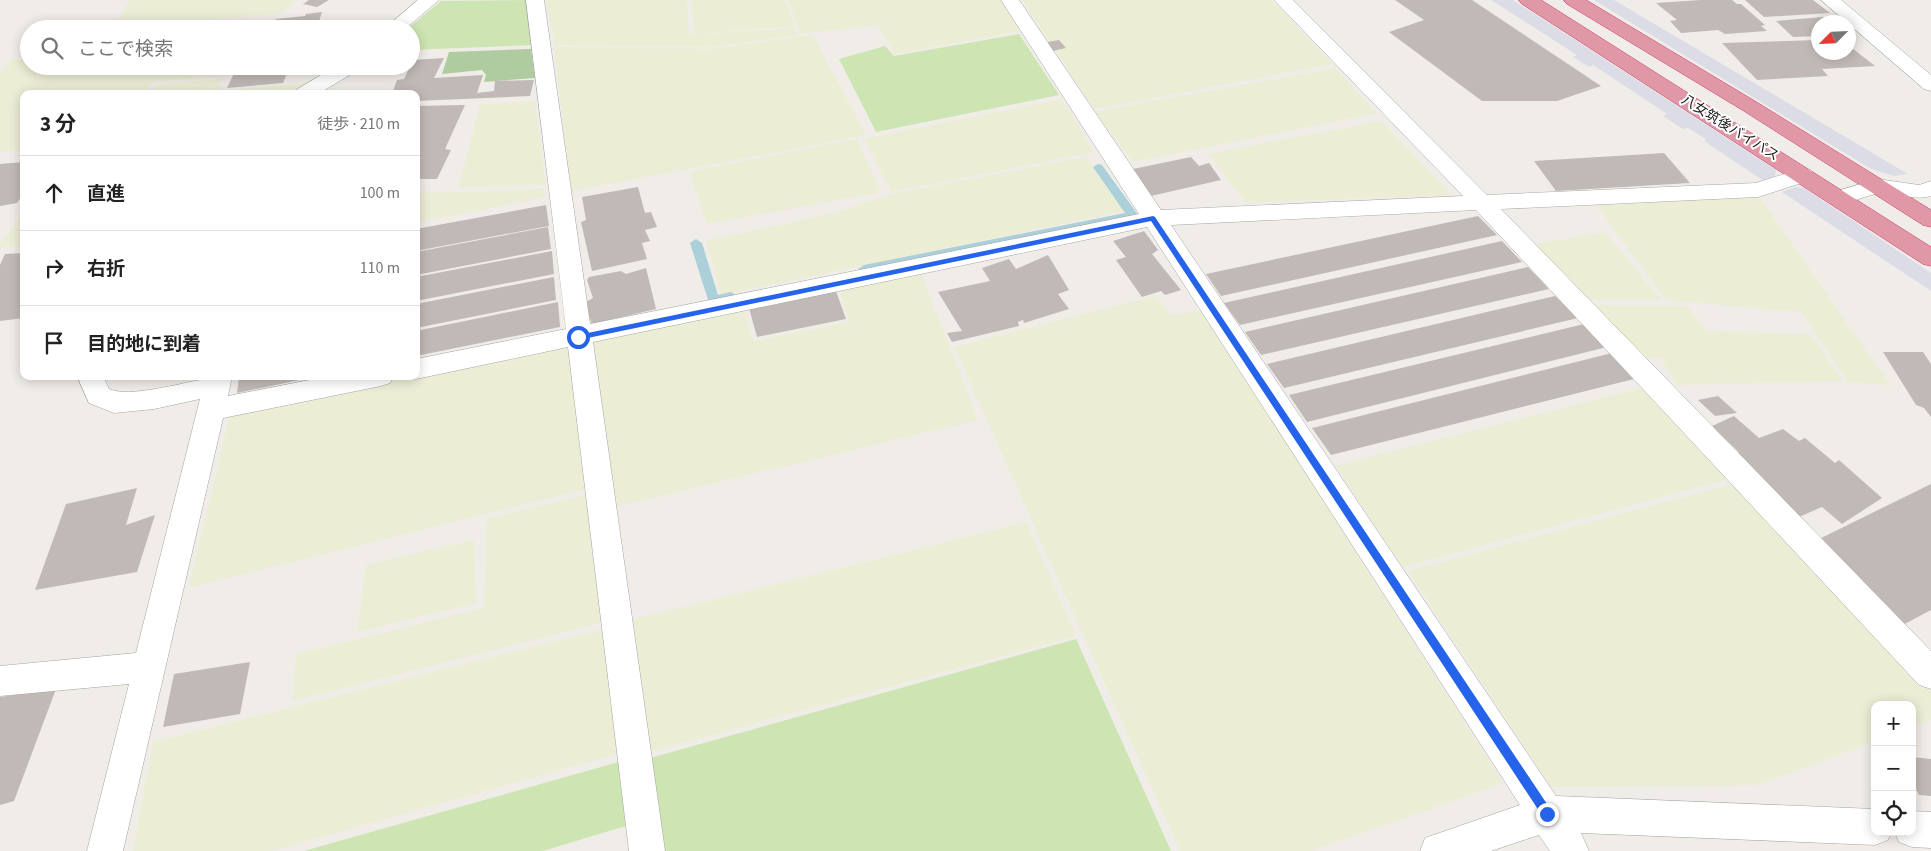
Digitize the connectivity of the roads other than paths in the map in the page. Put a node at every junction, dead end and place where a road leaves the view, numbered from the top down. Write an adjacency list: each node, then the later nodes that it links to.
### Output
1 (430, 0): 8 (street)
2 (535, 0): 22 (street)
3 (1010, 0): 19 (street)
4 (1283, 0): 18 (street)
5 (1528, 0): 14 (highway, 八女筑後バイパス)
6 (1573, 0): 15 (highway, 八女筑後バイパス)
7 (1830, 0): 11 (street)
8 (404, 20)
9 (336, 75): 12 (street)
10 (344, 75): 13 (street)
11 (1931, 85)
12 (310, 90)
13 (331, 90)
14 (1803, 174): 17 (highway, 八女筑後バイパス); 18 (street)
15 (1877, 186): 16 (street); 17 (street); 20 (highway, 八女筑後バイパス)
16 (1931, 188)
17 (1839, 198): 21 (highway, 八女筑後バイパス)
18 (1481, 202): 19 (street); 28 (street)
19 (1153, 218): 22 (street); 30 (street)
20 (1931, 220)
21 (1931, 258)
22 (578, 337): 23 (street); 35 (street)
23 (420, 368)
24 (92, 380): 26 (street)
25 (337, 380): 26 (street)
26 (216, 391): 27 (street)
27 (150, 667): 29 (street); 34 (street)
28 (1931, 674)
29 (0, 681)
30 (1547, 814): 31 (street); 36 (street); 37 (street)
31 (1871, 827)
32 (1916, 829): 33 (street)
33 (1931, 830)
34 (105, 851)
35 (647, 851)
36 (1438, 851)
37 (1571, 851)

